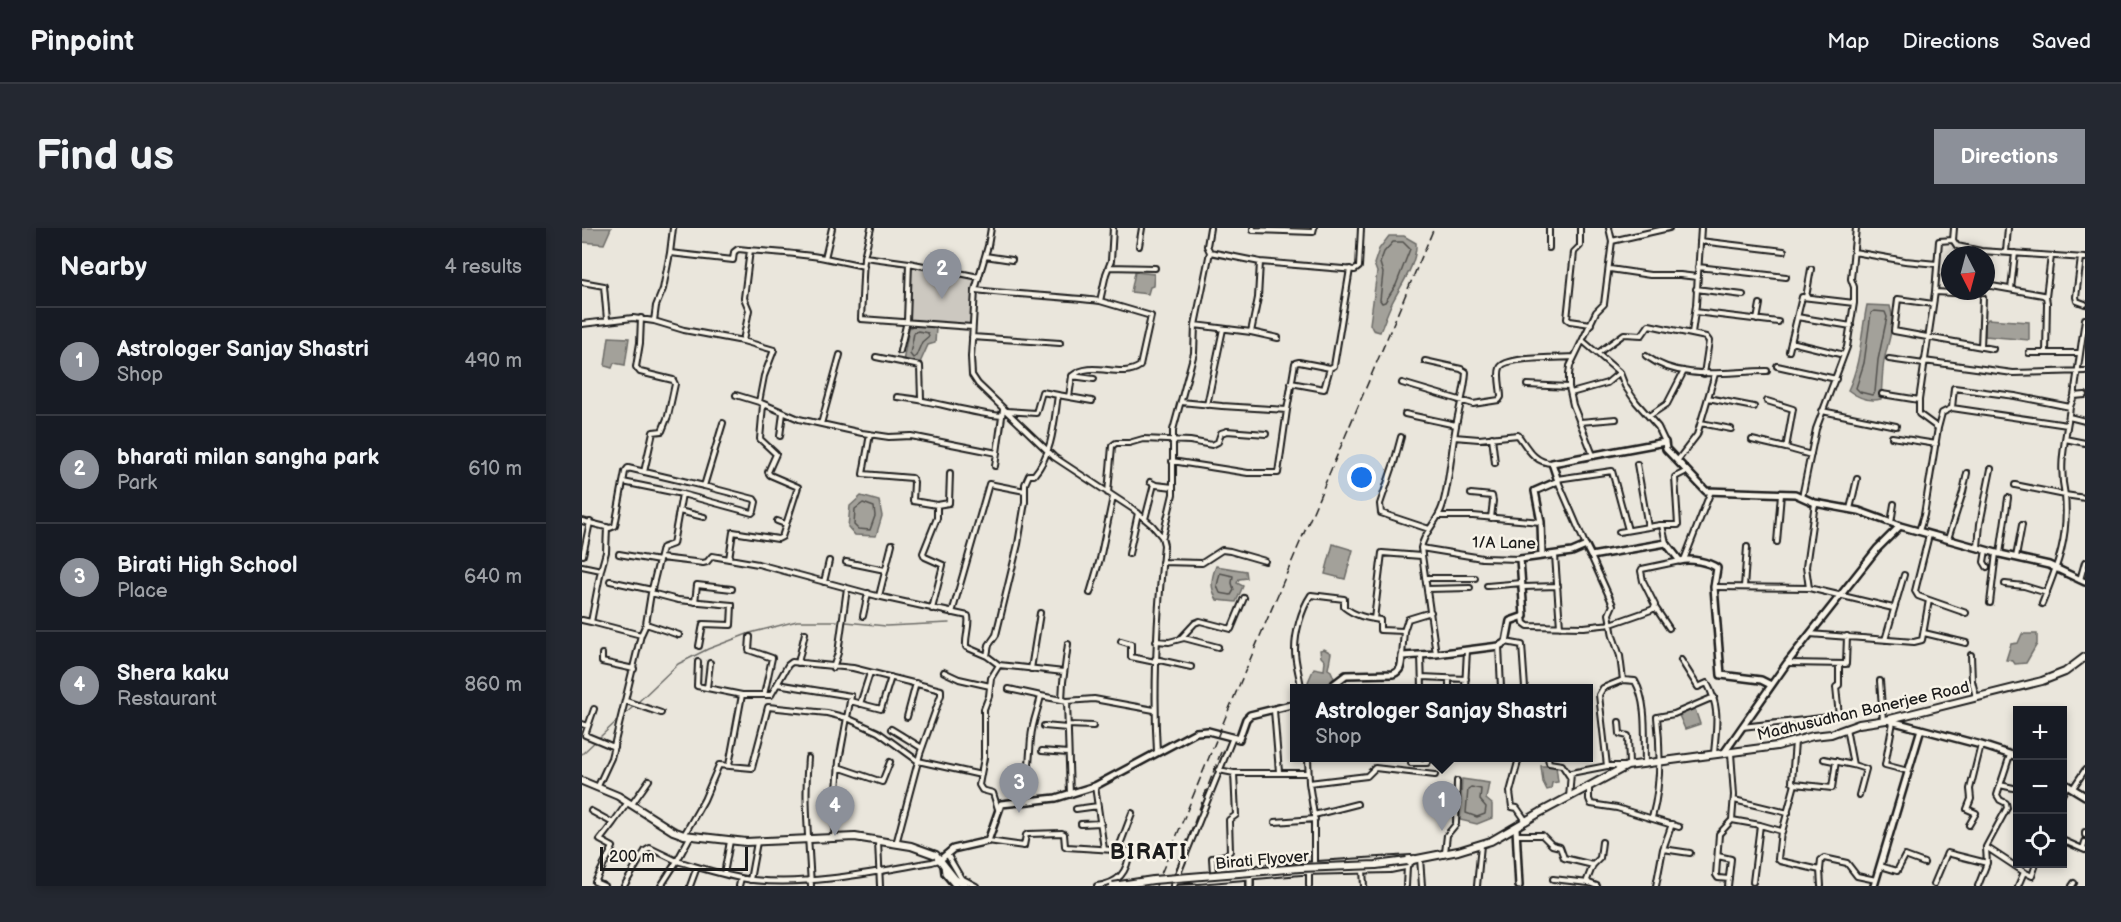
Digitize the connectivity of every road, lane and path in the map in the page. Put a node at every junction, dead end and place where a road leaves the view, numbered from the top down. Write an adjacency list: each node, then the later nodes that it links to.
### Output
1 (672, 228): 31 (street)
2 (832, 228): 36 (street)
3 (871, 228): 35 (street)
4 (991, 228): 33 (street)
5 (1113, 228): 43 (street)
6 (1142, 228): 22 (street)
7 (1210, 228): 27 (street)
8 (1253, 228): 9 (street)
9 (1314, 228)
10 (1361, 228): 46 (street)
11 (1549, 228): 24 (street)
12 (1580, 228): 78 (street)
13 (1609, 228): 20 (street)
14 (1669, 228): 20 (street)
15 (1701, 228): 21 (street)
16 (1856, 228): 28 (street)
17 (1954, 228): 19 (street)
18 (2008, 228): 30 (street)
19 (1953, 240): 23 (street); 41 (street)
20 (1612, 241): 47 (street)
21 (1700, 241): 26 (street); 44 (street)
22 (1139, 246)
23 (1957, 246)
24 (1549, 248)
25 (750, 250): 31 (street); 36 (street); 89 (street)
26 (1784, 251)
27 (1210, 252): 39 (street); 79 (street)
28 (1854, 252): 41 (street); 64 (street)
29 (1995, 252): 30 (street)
30 (2006, 252): 32 (street)
31 (670, 253): 74 (street)
32 (2015, 253): 34 (street); 56 (street)
33 (985, 256): 38 (street); 49 (street)
34 (2051, 256): 37 (street); 61 (street)
35 (864, 257): 40 (street); 42 (street)
36 (825, 258): 42 (street)
37 (2083, 258): 67 (street)
38 (1012, 260)
39 (1260, 262): 46 (street); 83 (street)
40 (909, 263): 49 (street); 75 (street)
41 (1937, 264): 57 (street)
42 (864, 266): 75 (street)
43 (1109, 267): 45 (street); 63 (street)
44 (1698, 267): 50 (street); 51 (street)
45 (1155, 268)
46 (1350, 269): 110 (street)
47 (1610, 269): 50 (street); 78 (street)
48 (1811, 269): 60 (street)
49 (979, 277): 55 (street)
50 (1697, 277): 54 (street)
51 (1786, 278)
52 (582, 282): 72 (street)
53 (1995, 287): 56 (street)
54 (1696, 289): 59 (street); 68 (street)
55 (975, 290): 63 (street); 81 (street)
56 (2011, 290): 61 (street)
57 (1935, 292): 58 (street); 66 (street)
58 (1941, 292)
59 (1743, 295)
60 (1806, 297): 64 (street); 69 (street)
61 (2046, 297): 97 (street)
62 (1983, 300): 93 (street)
63 (1100, 301): 118 (street)
64 (1854, 303): 80 (street)
65 (1760, 304): 73 (street)
66 (1933, 304): 86 (street); 86 (street)
67 (2085, 304)
68 (1695, 312): 73 (street); 84 (street)
69 (1797, 317): 80 (street); 91 (street)
70 (641, 318): 72 (street); 74 (street); 190 (street)
71 (2085, 319): 87 (street)
72 (607, 320): 77 (street)
73 (1757, 320): 76 (street)
74 (654, 321): 89 (street)
75 (907, 321): 81 (street); 95 (street)
76 (1778, 322)
77 (582, 324)
78 (1591, 324): 90 (street)
79 (1195, 325): 82 (street); 139 (street)
80 (1851, 326): 101 (street)
81 (972, 327): 85 (street)
82 (1223, 329): 83 (street); 141 (street)
83 (1251, 332): 88 (street)
84 (1692, 333): 98 (street); 116 (street)
85 (972, 337): 92 (street); 145 (street)
86 (1927, 337): 93 (street); 108 (street)
87 (2084, 337): 100 (street)
88 (1278, 338)
89 (743, 341): 140 (street)
90 (1583, 341): 98 (street); 105 (street)
91 (1791, 342): 96 (street); 101 (street)
92 (1060, 343)
93 (1981, 347): 94 (street)
94 (1993, 349)
95 (900, 351)
96 (1789, 351)
97 (2046, 352): 99 (street); 100 (street)
98 (1598, 353): 115 (street)
99 (2029, 353)
100 (2080, 353): 112 (street)
101 (1844, 355): 119 (street)
102 (840, 356): 158 (street)
103 (1646, 356): 111 (street)
104 (876, 357): 134 (street)
105 (1575, 357): 124 (street); 136 (street)
106 (1889, 359): 108 (street)
107 (1425, 360): 136 (street)
108 (1924, 362): 112 (street); 137 (street)
109 (1777, 366): 119 (street)
110 (1330, 368): 121 (street); 121 (street)
111 (1684, 371): 116 (street); 151 (street)
112 (2079, 371): 113 (street); 130 (street)
113 (2085, 371)
114 (1767, 372): 117 (street)
115 (1620, 373): 125 (street); 151 (street)
116 (1704, 374): 117 (street)
117 (1715, 374): 133 (street)
118 (1072, 376): 120 (street); 132 (street)
119 (1836, 378): 147 (street)
120 (1094, 379)
121 (1291, 383): 146 (street)
122 (1402, 383): 136 (street)
123 (1527, 385): 124 (street)
124 (1569, 387): 125 (street)
125 (1571, 393): 155 (street)
126 (736, 394): 140 (street)
127 (1882, 394): 137 (street)
128 (1058, 395): 132 (street); 145 (street); 178 (street)
129 (2085, 395): 130 (street)
130 (2074, 396): 143 (street)
131 (897, 397): 134 (street)
132 (1069, 397): 135 (street)
133 (1708, 398): 142 (street); 157 (street)
134 (921, 399): 150 (street)
135 (1092, 400)
136 (1462, 400): 159 (street)
137 (1919, 400): 162 (street)
138 (1767, 401): 177 (street)
139 (1181, 402): 141 (street); 171 (street)
140 (761, 404): 148 (street); 225 (street)
141 (1207, 405): 146 (street)
142 (1754, 407)
143 (2070, 407): 144 (street); 152 (street)
144 (1952, 408): 160 (street); 162 (street)
145 (1005, 410): 150 (street); 178 (street)
146 (1287, 410): 182 (street)
147 (1822, 411): 161 (street); 180 (street)
148 (783, 413): 158 (street); 166 (street)
149 (1405, 414): 159 (street)
150 (1002, 416): 179 (street)
151 (1649, 416): 174 (street)
152 (2069, 417): 154 (street); 160 (street)
153 (1616, 419): 155 (street)
154 (2085, 421)
155 (1580, 422): 181 (street)
156 (723, 423): 197 (street)
157 (1701, 423): 163 (street); 183 (street)
158 (820, 424): 164 (street)
159 (1456, 425): 168 (street)
160 (2067, 425): 173 (street)
161 (1896, 426)
162 (1938, 428): 176 (street)
163 (1731, 429)
164 (870, 434): 179 (street); 212 (street)
165 (1266, 434): 171 (street)
166 (780, 436)
167 (1401, 437): 231 (street)
168 (1454, 437): 170 (street); 216 (street)
169 (1892, 437): 176 (street)
170 (1492, 438): 184 (street); 185 (street)
171 (1173, 440): 182 (street); 201 (street)
172 (1752, 440): 177 (street)
173 (2065, 440): 175 (street); 205 (street)
174 (1665, 442): 181 (street); 183 (street)
175 (2085, 443)
176 (1936, 444): 233 (street)
177 (1786, 448): 180 (street)
178 (1048, 452): 199 (street); 201 (street)
179 (997, 453): 187 (street)
180 (1811, 454): 207 (street)
181 (1593, 455): 185 (street)
182 (1172, 461): 198 (street)
183 (1677, 461): 189 (street)
184 (1495, 463)
185 (1552, 463): 194 (street)
186 (1637, 464): 230 (street)
187 (995, 466)
188 (1991, 469): 243 (street)
189 (1687, 471): 200 (street); 226 (street)
190 (644, 472): 195 (street); 197 (street)
191 (950, 473): 212 (street)
192 (1967, 473): 237 (street)
193 (1857, 478): 213 (street)
194 (1558, 480): 223 (street); 232 (street); 241 (street)
195 (623, 483): 203 (street); 229 (street)
196 (2014, 484): 205 (street)
197 (704, 486): 203 (street)
198 (1173, 487): 219 (street); 236 (street)
199 (1025, 491): 303 (street); 336 (street)
200 (1711, 491): 202 (street); 260 (street)
201 (1108, 493): 206 (street)
202 (1781, 493): 207 (street); 238 (street)
203 (682, 494): 214 (street)
204 (1471, 494): 218 (street)
205 (2065, 495): 209 (street); 266 (street)
206 (1113, 497): 215 (street); 288 (street)
207 (1802, 497): 210 (street)
208 (2008, 498): 246 (street)
209 (2085, 498)
210 (1815, 503): 213 (street); 283 (street)
211 (1894, 504): 224 (street)
212 (937, 505): 299 (street)
213 (1850, 509): 224 (street)
214 (679, 512): 217 (street); 255 (street)
215 (1138, 513): 219 (street); 248 (street)
216 (1439, 516): 218 (street); 231 (street)
217 (704, 517)
218 (1491, 518): 223 (street)
219 (1145, 519): 236 (street)
220 (582, 521): 222 (street)
221 (777, 521): 225 (street)
222 (590, 522): 229 (street); 249 (street)
223 (1541, 522): 252 (street)
224 (1891, 523): 228 (street)
225 (785, 524): 257 (street)
226 (1662, 525): 230 (street); 239 (street)
227 (2022, 525): 254 (street)
228 (1900, 526): 233 (street); 291 (street)
229 (607, 527): 267 (street)
230 (1648, 527): 232 (street)
231 (1429, 529): 244 (street)
232 (1628, 530): 234 (street)
233 (1919, 531): 235 (street)
234 (1619, 532)
235 (1929, 534): 237 (street); 293 (street)
236 (1162, 537): 262 (street)
237 (1948, 539): 243 (street)
238 (1777, 542)
239 (1666, 543): 253 (street); 260 (street)
240 (892, 544): 268 (street)
241 (1586, 546): 250 (street, 1/A Lane); 253 (street)
242 (1747, 547): 280 (street)
243 (1978, 547): 245 (street)
244 (1421, 548): 251 (street); 256 (street, 1/A Lane)
245 (1986, 549): 246 (street); 265 (street)
246 (1998, 553): 254 (street); 295 (street)
247 (619, 554): 255 (street)
248 (1129, 554)
249 (583, 555)
250 (1555, 555): 252 (street, 1/A Lane); 278 (street)
251 (1421, 556): 270 (street); 306 (street)
252 (1542, 556): 256 (street, 1/A Lane)
253 (1591, 556): 310 (street)
254 (2016, 558): 266 (street)
255 (660, 559): 257 (street); 286 (street)
256 (1520, 559): 276 (street)
257 (729, 560): 274 (street)
258 (829, 561): 274 (street)
259 (1265, 561): 262 (street)
260 (1682, 561): 279 (street); 297 (street)
261 (846, 562): 268 (street)
262 (1162, 562): 324 (street)
263 (2085, 562): 273 (street)
264 (582, 566): 267 (street)
265 (1987, 567)
266 (2056, 568): 273 (street); 289 (street)
267 (601, 570): 308 (street)
268 (885, 570): 290 (street)
269 (1904, 575): 298 (street)
270 (1425, 578): 271 (street); 285 (street)
271 (1475, 578)
272 (610, 581): 286 (street)
273 (2083, 581)
274 (824, 582): 281 (street)
275 (2005, 584): 289 (street)
276 (1523, 585): 277 (street); 278 (street); 305 (street)
277 (1487, 586)
278 (1558, 586): 311 (street)
279 (1714, 587): 280 (street); 369 (street)
280 (1744, 587): 283 (street)
281 (847, 588): 287 (street); 348 (street)
282 (1470, 588): 285 (street)
283 (1809, 588): 291 (street)
284 (732, 589): 294 (street)
285 (1427, 590): 300 (street)
286 (651, 592): 294 (street); 309 (street)
287 (868, 593): 290 (street); 304 (street)
288 (1090, 593)
289 (2047, 593): 296 (street)
290 (879, 596): 299 (street)
291 (1839, 597): 298 (street); 316 (street)
292 (1244, 598): 321 (street)
293 (1929, 600): 302 (street); 315 (street)
294 (695, 602): 328 (street)
295 (1990, 603)
296 (2042, 604)
297 (1655, 607): 310 (street); 312 (street)
298 (1893, 608): 322 (street)
299 (932, 609): 303 (street)
300 (1431, 612): 313 (street); 333 (street)
301 (1040, 613): 350 (street)
302 (1966, 613)
303 (952, 614): 336 (street)
304 (863, 616)
305 (1523, 617): 311 (street); 325 (street)
306 (1374, 619): 313 (street); 362 (street)
307 (582, 620): 308 (street)
308 (591, 622): 317 (street)
309 (646, 624): 317 (street); 318 (street)
310 (1611, 624): 311 (street); 358 (street)
311 (1560, 627)
312 (1670, 628)
313 (1404, 631): 337 (street)
314 (804, 633): 343 (street)
315 (1924, 633): 322 (street); 326 (street)
316 (1810, 634): 319 (street); 344 (street)
317 (641, 635): 349 (street)
318 (679, 635)
319 (1847, 636): 322 (street); 345 (street)
320 (750, 637): 373 (street)
321 (1181, 638): 324 (street); 330 (street)
322 (1885, 640)
323 (1121, 641): 339 (street)
324 (1156, 641): 339 (street)
325 (1506, 642): 329 (street); 368 (street)
326 (1966, 643)
327 (1068, 644): 353 (street)
328 (699, 646)
329 (1499, 646): 331 (street); 367 (street)
330 (1218, 647)
331 (1467, 649): 333 (street); 357 (street)
332 (602, 654): 349 (street)
333 (1436, 654): 334 (street)
334 (1421, 655): 337 (street); 355 (street)
335 (1971, 655): 377 (street)
336 (987, 656): 346 (street)
337 (1402, 656): 363 (street)
338 (2085, 657): 377 (main road, Madhusudhan Banerjee Road)
339 (1155, 660): 347 (street); 384 (street)
340 (1681, 660): 376 (street)
341 (698, 662): 371 (street)
342 (710, 663): 371 (street)
343 (798, 663): 348 (street); 361 (street)
344 (1788, 663): 345 (street); 369 (street)
345 (1839, 664): 397 (street)
346 (999, 665): 350 (street); 370 (street)
347 (1191, 667)
348 (833, 668): 351 (street)
349 (634, 669): 379 (street)
350 (1031, 669): 353 (street)
351 (870, 672): 354 (street); 381 (street)
352 (944, 672): 370 (street)
353 (1064, 672): 378 (street)
354 (891, 677): 360 (street); 381 (street)
355 (1422, 677): 356 (street); 364 (street)
356 (1449, 678): 357 (street); 365 (street)
357 (1466, 679): 366 (street)
358 (1623, 680): 424 (street); 427 (street)
359 (1880, 681): 389 (street)
360 (916, 683): 387 (street); 405 (street)
361 (777, 684): 373 (street); 380 (street)
362 (1300, 684)
363 (1334, 684)
364 (1422, 684)
365 (1449, 684)
366 (1465, 684)
367 (1501, 684)
368 (1525, 684)
369 (1771, 685): 397 (street)
370 (990, 686): 437 (street)
371 (707, 688): 374 (street)
372 (1009, 689): 375 (street)
373 (764, 694): 374 (street)
374 (742, 695): 425 (street)
375 (1041, 696): 378 (street); 457 (street)
376 (1714, 697): 410 (street); 416 (street)
377 (1976, 698): 389 (main road, Madhusudhan Banerjee Road)
378 (1065, 700): 384 (street); 396 (street)
379 (626, 701): 386 (street); 404 (street)
380 (850, 701): 381 (street); 388 (street)
381 (860, 704)
382 (1290, 705): 385 (street)
383 (594, 709): 393 (street)
384 (1154, 710): 407 (street)
385 (1274, 710): 401 (street); 434 (street)
386 (661, 713)
387 (907, 717)
388 (847, 718): 415 (street); 425 (street); 429 (street)
389 (1884, 720): 391 (street); 398 (main road, Madhusudhan Banerjee Road)
390 (1619, 722): 428 (street)
391 (1893, 722): 400 (street); 433 (street)
392 (582, 724): 393 (street)
393 (588, 726): 404 (street)
394 (1044, 726): 396 (street)
395 (1093, 726): 396 (street)
396 (1067, 727): 408 (street)
397 (1741, 727): 409 (street)
398 (1846, 728): 402 (main road, Madhusudhan Banerjee Road); 426 (street)
399 (891, 729): 405 (street)
400 (1922, 729): 403 (street); 433 (street)
401 (1233, 737): 407 (street); 430 (street)
402 (1795, 741): 409 (main road, Madhusudhan Banerjee Road); 444 (street)
403 (1981, 745): 411 (street); 476 (street)
404 (614, 747): 447 (street)
405 (922, 748): 415 (street)
406 (1042, 750): 408 (street)
407 (1157, 752): 448 (street)
408 (1068, 753): 452 (street)
409 (1727, 753): 410 (main road, Madhusudhan Banerjee Road); 456 (street)
410 (1714, 755): 416 (main road, Madhusudhan Banerjee Road)
411 (2010, 755): 412 (street); 446 (street)
412 (2013, 756)
413 (808, 758): 482 (street)
414 (1824, 759): 417 (street)
415 (918, 761): 437 (street); 490 (street)
416 (1659, 761): 424 (main road, Madhusudhan Banerjee Road); 467 (street)
417 (1836, 761): 426 (street); 444 (street)
418 (890, 762): 429 (street)
419 (1308, 762): 436 (street)
420 (1427, 762): 423 (street)
421 (1518, 762): 469 (street)
422 (1549, 762): 439 (street)
423 (1411, 763): 432 (street)
424 (1645, 763): 428 (main road, Madhusudhan Banerjee Road)
425 (729, 765): 480 (street)
426 (1853, 765): 453 (street)
427 (1607, 766): 428 (street); 439 (street)
428 (1628, 766): 449 (main road, Madhusudhan Banerjee Road)
429 (838, 767): 481 (street)
430 (1218, 770): 435 (street); 526 (street)
431 (2085, 770): 451 (street)
432 (1409, 771): 438 (street); 443 (street)
433 (1908, 771): 506 (street)
434 (1279, 772): 435 (street); 436 (street)
435 (1234, 773): 514 (street)
436 (1308, 773): 443 (street)
437 (981, 775): 461 (street)
438 (1435, 776)
439 (1570, 777): 455 (street)
440 (649, 780): 458 (street)
441 (582, 781): 447 (main road)
442 (1457, 781): 498 (street)
443 (1309, 783): 466 (street)
444 (1795, 784): 465 (street)
445 (2067, 784): 451 (street)
446 (2000, 785): 450 (street); 492 (street)
447 (598, 786): 458 (main road)
448 (1095, 786): 452 (street); 460 (street)
449 (1589, 786): 455 (main road, Madhusudhan Banerjee Road); 467 (street)
450 (2013, 788)
451 (2073, 788): 454 (street)
452 (1070, 795): 457 (street)
453 (1859, 795)
454 (2085, 796)
455 (1569, 798): 469 (main road, Madhusudhan Banerjee Road)
456 (1734, 800): 465 (street); 468 (street)
457 (1018, 802): 461 (street)
458 (630, 803): 471 (street); 480 (main road)
459 (1358, 804): 466 (street)
460 (1098, 806): 462 (street); 472 (street)
461 (998, 809): 485 (street)
462 (1076, 809)
463 (591, 811): 471 (street)
464 (1132, 813): 496 (street)
465 (1788, 813): 479 (street)
466 (1315, 817): 470 (street); 508 (street)
467 (1652, 818): 474 (street)
468 (1732, 820): 475 (street); 499 (street)
469 (1527, 821): 478 (main road, Madhusudhan Banerjee Road)
470 (1275, 822)
471 (613, 823): 529 (street)
472 (1101, 823): 473 (street); 493 (street)
473 (1082, 824)
474 (1672, 824): 477 (street); 494 (street)
475 (1760, 825): 479 (street); 522 (street)
476 (1969, 825)
477 (1678, 827)
478 (1516, 831): 491 (main road, Madhusudhan Banerjee Road); 505 (street); 548 (street)
479 (1782, 832): 512 (street)
480 (687, 836): 483 (main road); 501 (street)
481 (834, 837): 482 (main road); 486 (main road)
482 (807, 839): 484 (main road); 521 (street)
483 (729, 841): 484 (main road); 515 (street)
484 (757, 841): 520 (street)
485 (988, 841): 493 (street); 500 (street)
486 (878, 842): 490 (main road); 510 (street)
487 (1602, 842): 505 (street)
488 (2067, 842): 495 (street)
489 (2085, 842): 495 (street)
490 (896, 844): 500 (main road)
491 (1481, 845): 498 (main road, Madhusudhan Banerjee Road); 547 (street)
492 (1986, 848): 504 (street); 513 (street)
493 (1104, 849): 496 (street)
494 (1663, 849): 497 (street); 550 (street)
495 (2084, 849)
496 (1118, 850): 539 (street)
497 (1689, 853)
498 (1445, 854): 502 (main road, Madhusudhan Banerjee Road)
499 (1718, 856): 519 (street); 519 (street)
500 (944, 859): 510 (street); 536 (street); 537 (main road); 538 (street)
501 (677, 861): 507 (street); 530 (street); 531 (street)
502 (1412, 861): 508 (main road); 511 (main road); 540 (main road, Birati Flyover, bridge); 545 (street); 546 (street)
503 (1924, 863): 506 (street)
504 (1987, 863): 527 (street); 553 (street)
505 (1593, 865): 524 (street)
506 (1880, 866): 525 (street)
507 (697, 867): 515 (street); 532 (street)
508 (1312, 868): 511 (main road); 514 (main road); 516 (main road); 543 (street)
509 (2035, 868): 513 (street)
510 (879, 870): 521 (street); 535 (street)
511 (1363, 870): 544 (street)
512 (1820, 870): 525 (street); 552 (street)
513 (2024, 872): 554 (street)
514 (1210, 873): 523 (main road)
515 (724, 874): 517 (street)
516 (1250, 876): 523 (main road); 542 (street)
517 (741, 878): 520 (street); 533 (street)
518 (1553, 879): 524 (street)
519 (1729, 879): 551 (street)
520 (750, 880): 521 (street)
521 (811, 880): 534 (street)
522 (1753, 882)
523 (1198, 883): 526 (street)
524 (1589, 883): 549 (street)
525 (1875, 883)
526 (1174, 884): 528 (street)
527 (1934, 884)
528 (1142, 885): 541 (street)
529 (604, 886)
530 (624, 886)
531 (661, 886)
532 (690, 886)
533 (739, 886)
534 (811, 886)
535 (880, 886)
536 (956, 886)
537 (966, 886)
538 (976, 886)
539 (1097, 886)
540 (1113, 886)
541 (1128, 886)
542 (1250, 886)
543 (1309, 886)
544 (1364, 886)
545 (1406, 886)
546 (1422, 886)
547 (1477, 886)
548 (1519, 886)
549 (1597, 886)
550 (1656, 886)
551 (1728, 886)
552 (1821, 886)
553 (1978, 886)
554 (2018, 886)

